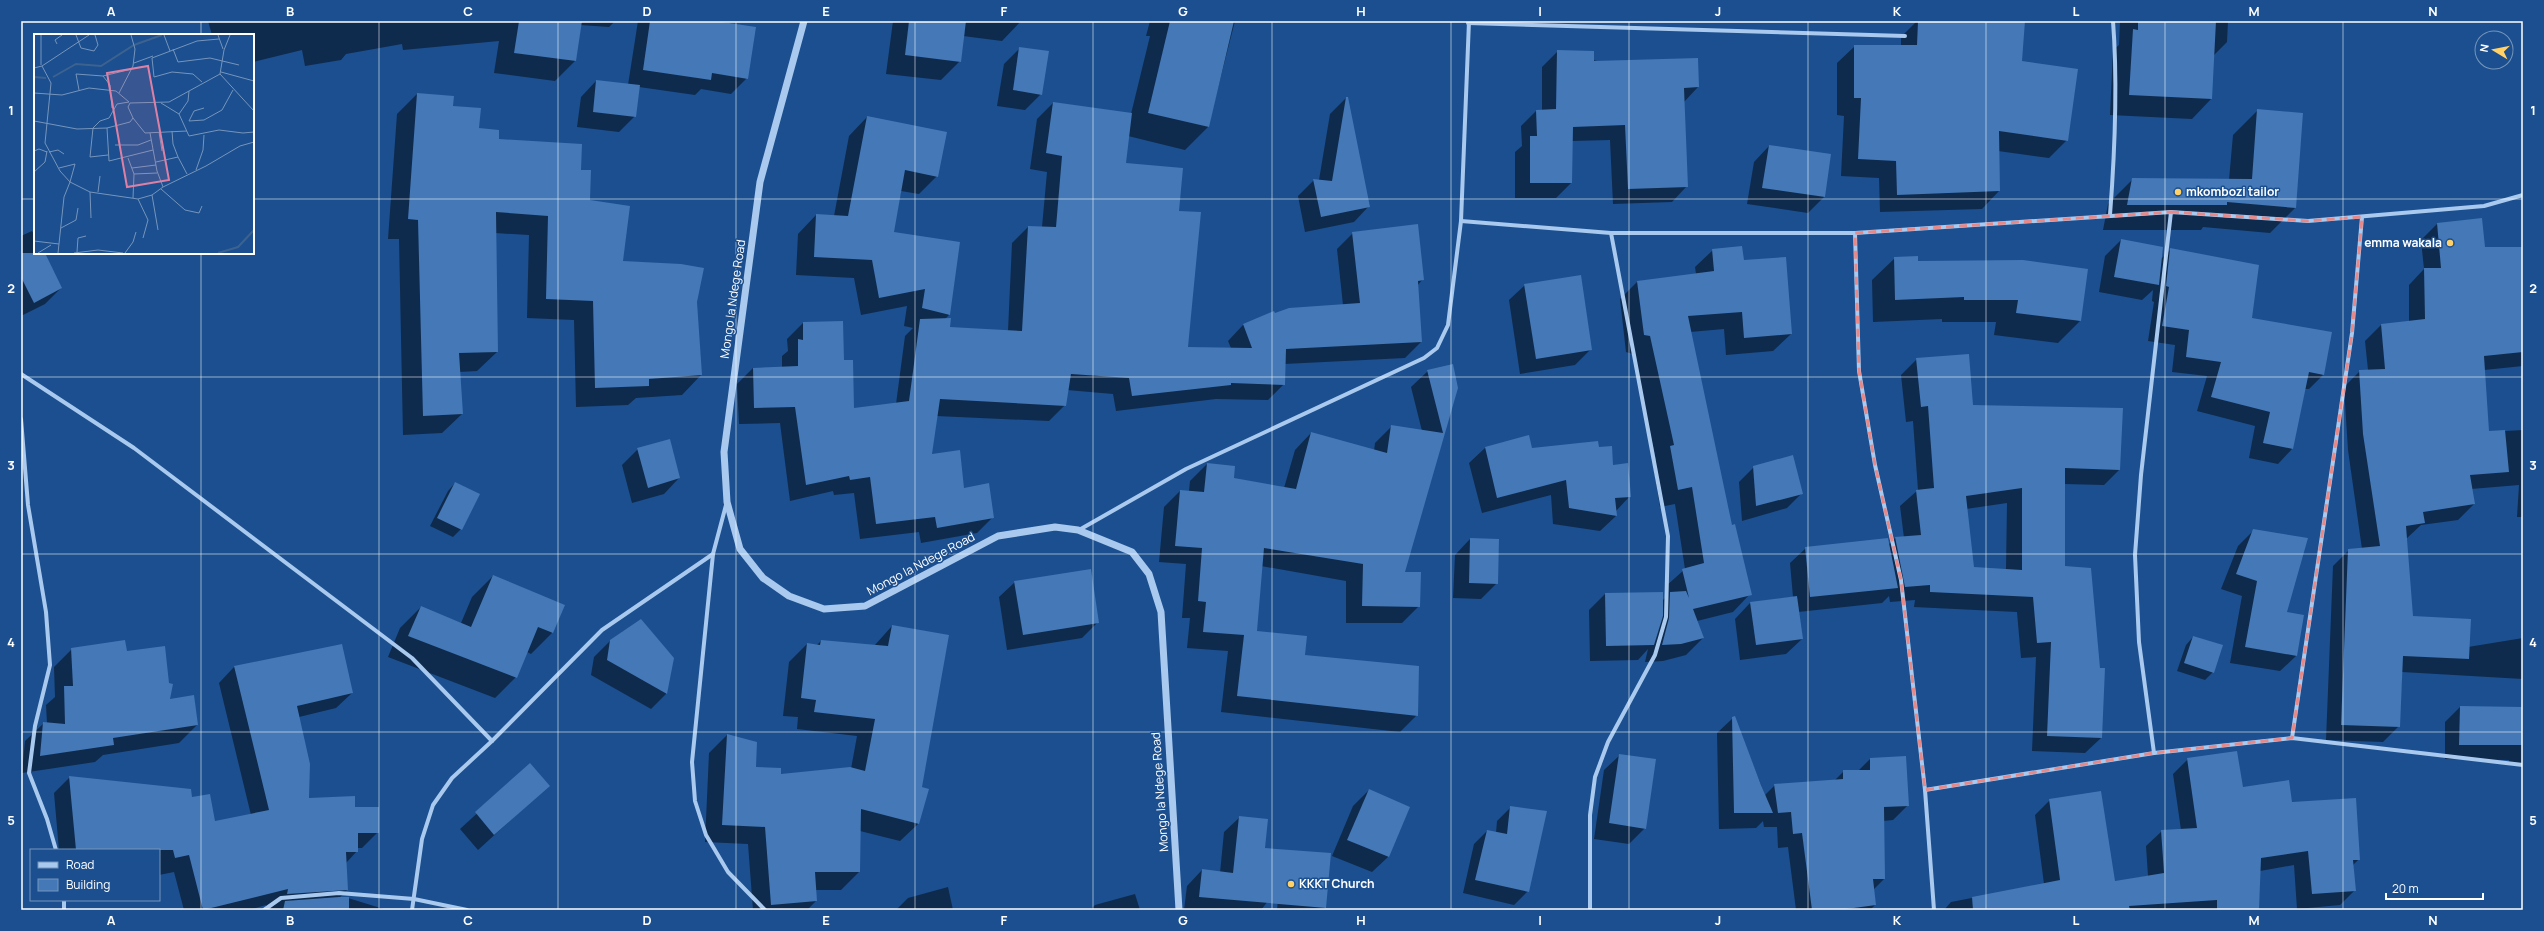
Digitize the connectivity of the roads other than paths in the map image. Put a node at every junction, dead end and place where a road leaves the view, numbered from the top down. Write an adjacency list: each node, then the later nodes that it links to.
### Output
1 (804, 21): 14 (street, Mongo la Ndege Road)
2 (2113, 21): 7 (street)
3 (1469, 22): 4 (street); 9 (street)
4 (1905, 36)
5 (2523, 195): 8 (street)
6 (2171, 212): 7 (street); 8 (street); 19 (street)
7 (2110, 215): 11 (street)
8 (2362, 217): 17 (street)
9 (1461, 221): 10 (street); 15 (street)
10 (1611, 233): 11 (street); 29 (street)
11 (1855, 233): 21 (street)
12 (21, 374): 18 (street)
13 (21, 419): 22 (street)
14 (727, 502): 15 (street, Mongo la Ndege Road); 16 (street)
15 (1078, 530): 28 (street, Mongo la Ndege Road)
16 (713, 554): 18 (street); 27 (street)
17 (2292, 738): 19 (street); 20 (street)
18 (492, 741): 23 (street)
19 (2154, 753): 21 (street)
20 (2523, 765)
21 (1925, 790): 30 (street)
22 (56, 849)
23 (414, 899): 24 (street); 25 (street); 26 (street)
24 (264, 910)
25 (412, 910)
26 (468, 910)
27 (765, 910)
28 (1179, 910)
29 (1590, 910)
30 (1934, 910)

